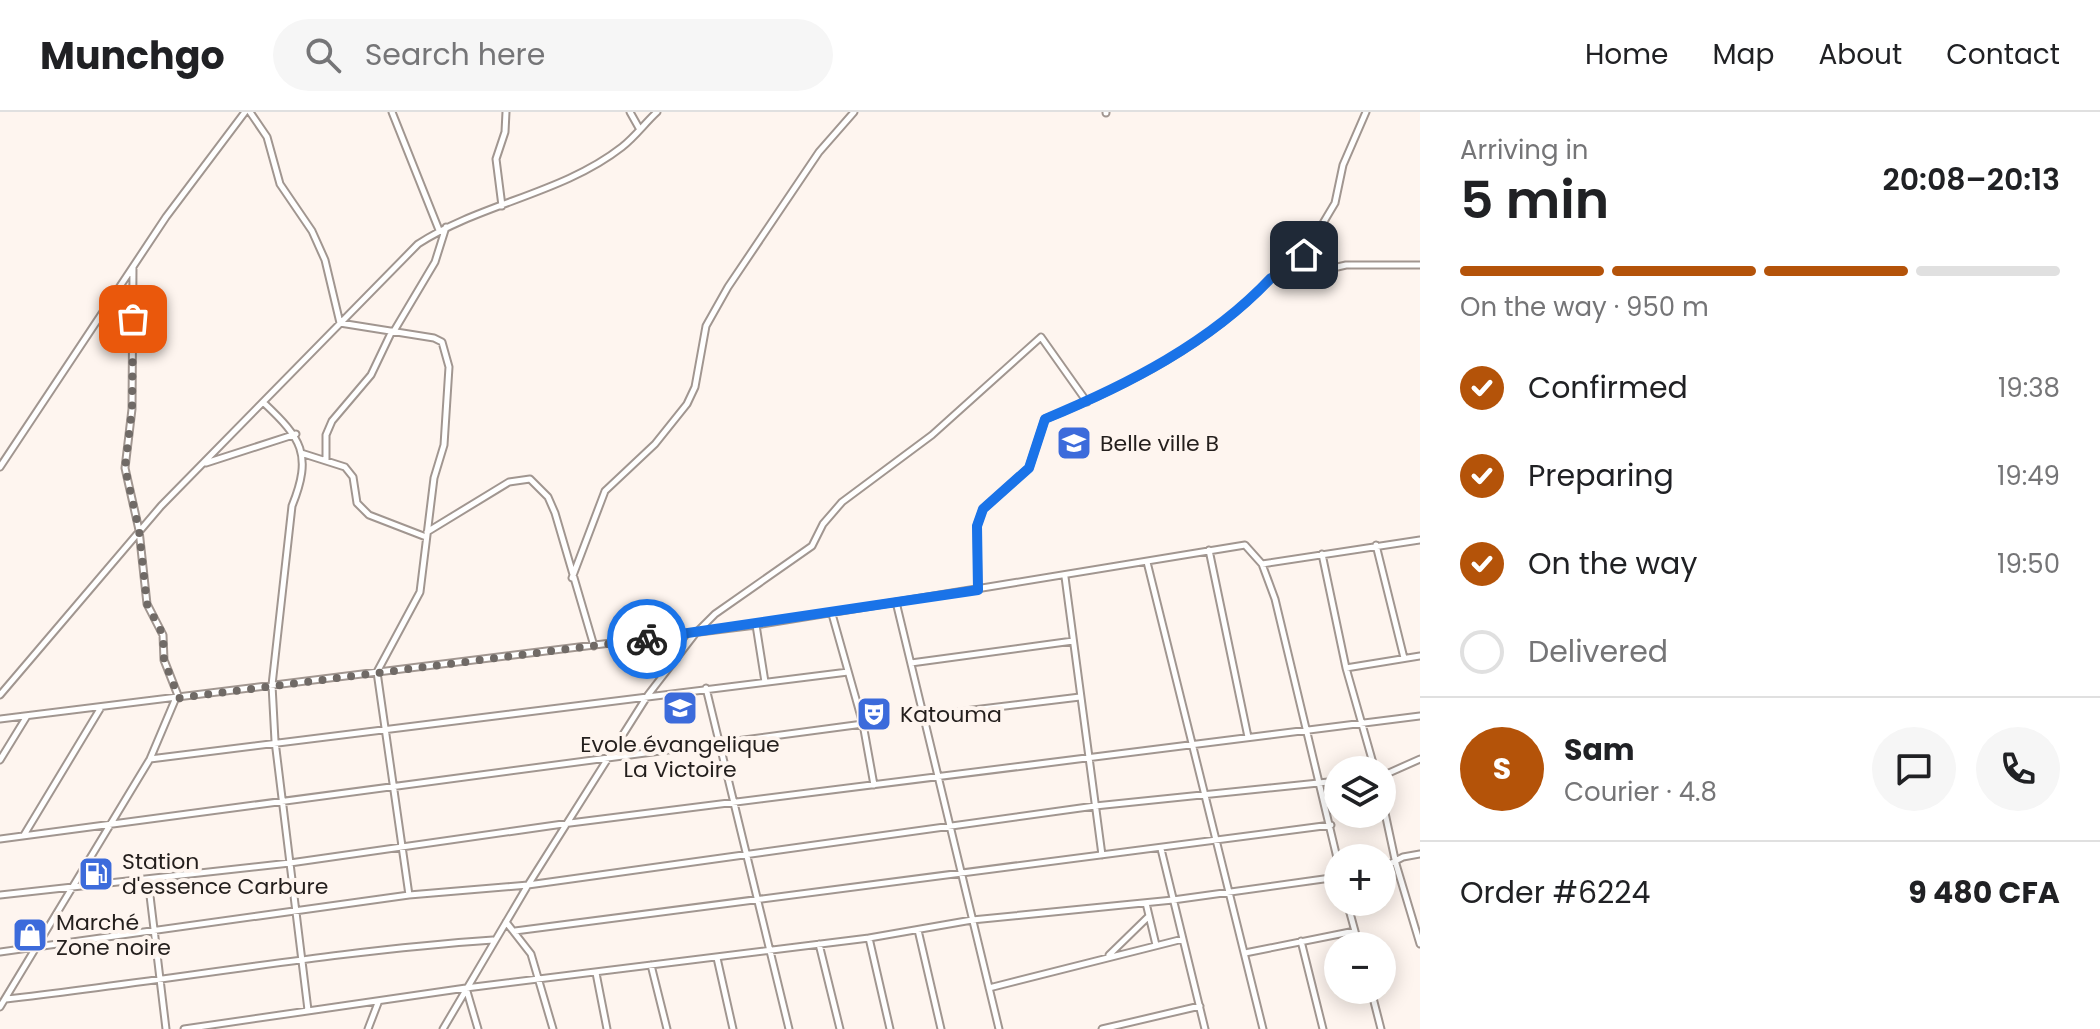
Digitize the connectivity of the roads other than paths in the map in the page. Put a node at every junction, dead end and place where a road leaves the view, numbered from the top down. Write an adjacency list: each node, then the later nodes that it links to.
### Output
1 (247, 112): 12 (street); 14 (street)
2 (392, 112): 10 (street)
3 (506, 112): 9 (street)
4 (630, 112): 8 (street)
5 (657, 112): 8 (street)
6 (854, 112): 32 (street)
7 (1366, 112): 13 (street)
8 (639, 128): 9 (street)
9 (502, 206): 10 (street)
10 (442, 229): 14 (street); 15 (street)
11 (1420, 265): 13 (street)
12 (133, 267): 22 (street); 23 (street)
13 (1290, 278): 16 (street)
14 (340, 323): 15 (street); 17 (street)
15 (393, 331): 20 (street); 24 (street)
16 (1087, 402): 33 (street); 37 (street)
17 (264, 403): 18 (street); 21 (street)
18 (296, 434): 19 (street); 21 (street)
19 (301, 453): 20 (street); 47 (street)
20 (326, 460): 24 (street)
21 (205, 463): 23 (street)
22 (0, 467)
23 (139, 530): 49 (street); 52 (street)
24 (426, 535): 32 (street); 44 (street)
25 (1420, 540): 26 (street)
26 (1376, 545): 28 (street); 41 (street)
27 (1209, 550): 29 (street); 30 (street); 62 (street)
28 (1322, 554): 30 (street); 43 (street)
29 (1147, 562): 31 (street); 65 (street)
30 (1262, 564): 61 (street)
31 (1065, 577): 33 (street); 38 (street)
32 (572, 578): 39 (street)
33 (978, 590): 34 (street)
34 (896, 602): 35 (street); 42 (street)
35 (832, 614): 36 (street); 45 (street)
36 (756, 625): 37 (street); 46 (street)
37 (695, 634): 39 (street); 50 (street)
38 (1073, 641): 42 (street); 51 (street)
39 (594, 646): 44 (street)
40 (1420, 656): 41 (street)
41 (1404, 658): 43 (street)
42 (911, 663): 55 (street)
43 (1346, 668): 59 (street)
44 (377, 672): 47 (street); 60 (street)
45 (848, 672): 46 (street); 58 (street)
46 (765, 682): 48 (street)
47 (272, 685): 52 (street); 63 (street)
48 (706, 688): 50 (street); 64 (street)
49 (0, 695)
50 (648, 695): 60 (street); 70 (street)
51 (1080, 697): 55 (street); 71 (street)
52 (177, 699): 53 (street); 67 (street)
53 (101, 708): 54 (street); 87 (street)
54 (28, 715): 57 (street); 69 (street)
55 (923, 716): 73 (street)
56 (1420, 716): 59 (street)
57 (0, 719)
58 (863, 724): 64 (street); 77 (street)
59 (1360, 724): 61 (street); 66 (street)
60 (386, 729): 63 (street); 76 (street)
61 (1308, 730): 62 (street); 74 (street)
62 (1248, 737): 65 (street)
63 (275, 741): 67 (street); 80 (street)
64 (719, 743): 70 (street); 81 (street)
65 (1194, 746): 71 (street); 78 (street)
66 (1370, 756)
67 (150, 759): 83 (street)
68 (1420, 759): 72 (street)
69 (0, 760)
70 (608, 760): 76 (street); 84 (street)
71 (1088, 760): 73 (street); 82 (street)
72 (1396, 770)
73 (938, 777): 77 (street); 85 (street)
74 (1321, 782): 75 (street); 78 (street); 79 (street)
75 (1324, 782)
76 (394, 784): 80 (street); 90 (street)
77 (874, 785): 81 (street)
78 (1205, 794): 82 (street); 89 (street)
79 (1324, 795)
80 (282, 799): 83 (street); 95 (street)
81 (733, 803): 84 (street); 92 (street)
82 (1095, 806): 85 (street); 94 (street)
83 (112, 823): 87 (street); 101 (street)
84 (570, 823): 90 (street); 100 (street)
85 (949, 825): 92 (street); 97 (street)
86 (1324, 826): 89 (street)
87 (24, 835): 88 (street)
88 (0, 839)
89 (1215, 842): 91 (street); 102 (street)
90 (401, 846): 95 (street); 104 (street)
91 (1161, 849): 94 (street); 105 (street)
92 (745, 852): 100 (street); 106 (street)
93 (1420, 854): 96 (street)
94 (1102, 855): 97 (street)
95 (290, 863): 98 (street); 108 (street)
96 (1396, 864): 122 (street)
97 (961, 873): 106 (street); 111 (street)
98 (148, 879): 101 (street); 114 (street)
99 (1324, 879): 102 (street)
100 (528, 885): 104 (street); 112 (street)
101 (76, 887): 103 (street); 124 (street)
102 (1228, 892): 105 (street); 127 (street)
103 (0, 895)
104 (409, 895): 108 (street)
105 (1173, 900): 107 (street); 118 (street)
106 (757, 902): 115 (street); 125 (street)
107 (1146, 903): 109 (street); 111 (street)
108 (296, 913): 114 (street); 130 (street)
109 (1149, 916): 123 (street); 128 (street)
110 (1351, 916): 116 (street)
111 (972, 920): 113 (street); 136 (street)
112 (506, 922): 115 (street); 119 (street)
113 (918, 930): 117 (street); 158 (street)
114 (155, 931): 124 (street); 134 (street)
115 (515, 931): 133 (street)
116 (1355, 931): 120 (street)
117 (869, 938): 121 (street); 157 (street)
118 (1183, 939): 123 (street); 140 (street)
119 (494, 940): 130 (street); 135 (street)
120 (1301, 940): 127 (street); 163 (street)
121 (819, 944): 125 (street); 156 (street)
122 (1420, 944)
123 (1156, 945): 128 (street)
124 (38, 947): 126 (street); 137 (street)
125 (768, 949): 129 (street); 155 (street)
126 (0, 952)
127 (1245, 953): 162 (street)
128 (1108, 955): 136 (street)
129 (717, 958): 131 (street); 154 (street)
130 (302, 960): 134 (street); 142 (street)
131 (651, 965): 132 (street); 153 (street)
132 (596, 973): 133 (street); 152 (street)
133 (540, 979): 135 (street); 151 (street)
134 (163, 981): 137 (street); 145 (street)
135 (466, 988): 138 (street); 149 (street); 150 (street)
136 (989, 988): 159 (street)
137 (6, 999): 141 (street)
138 (378, 1003): 142 (street); 148 (street)
139 (1375, 1004): 164 (street)
140 (1200, 1006): 160 (street); 161 (street)
141 (0, 1007)
142 (308, 1010): 143 (street)
143 (230, 1021): 144 (street); 147 (street)
144 (202, 1028): 146 (street)
145 (166, 1029)
146 (184, 1029)
147 (226, 1029)
148 (368, 1029)
149 (443, 1029)
150 (478, 1029)
151 (553, 1029)
152 (607, 1029)
153 (667, 1029)
154 (733, 1029)
155 (789, 1029)
156 (840, 1029)
157 (890, 1029)
158 (941, 1029)
159 (999, 1029)
160 (1102, 1029)
161 (1205, 1029)
162 (1263, 1029)
163 (1323, 1029)
164 (1381, 1029)

